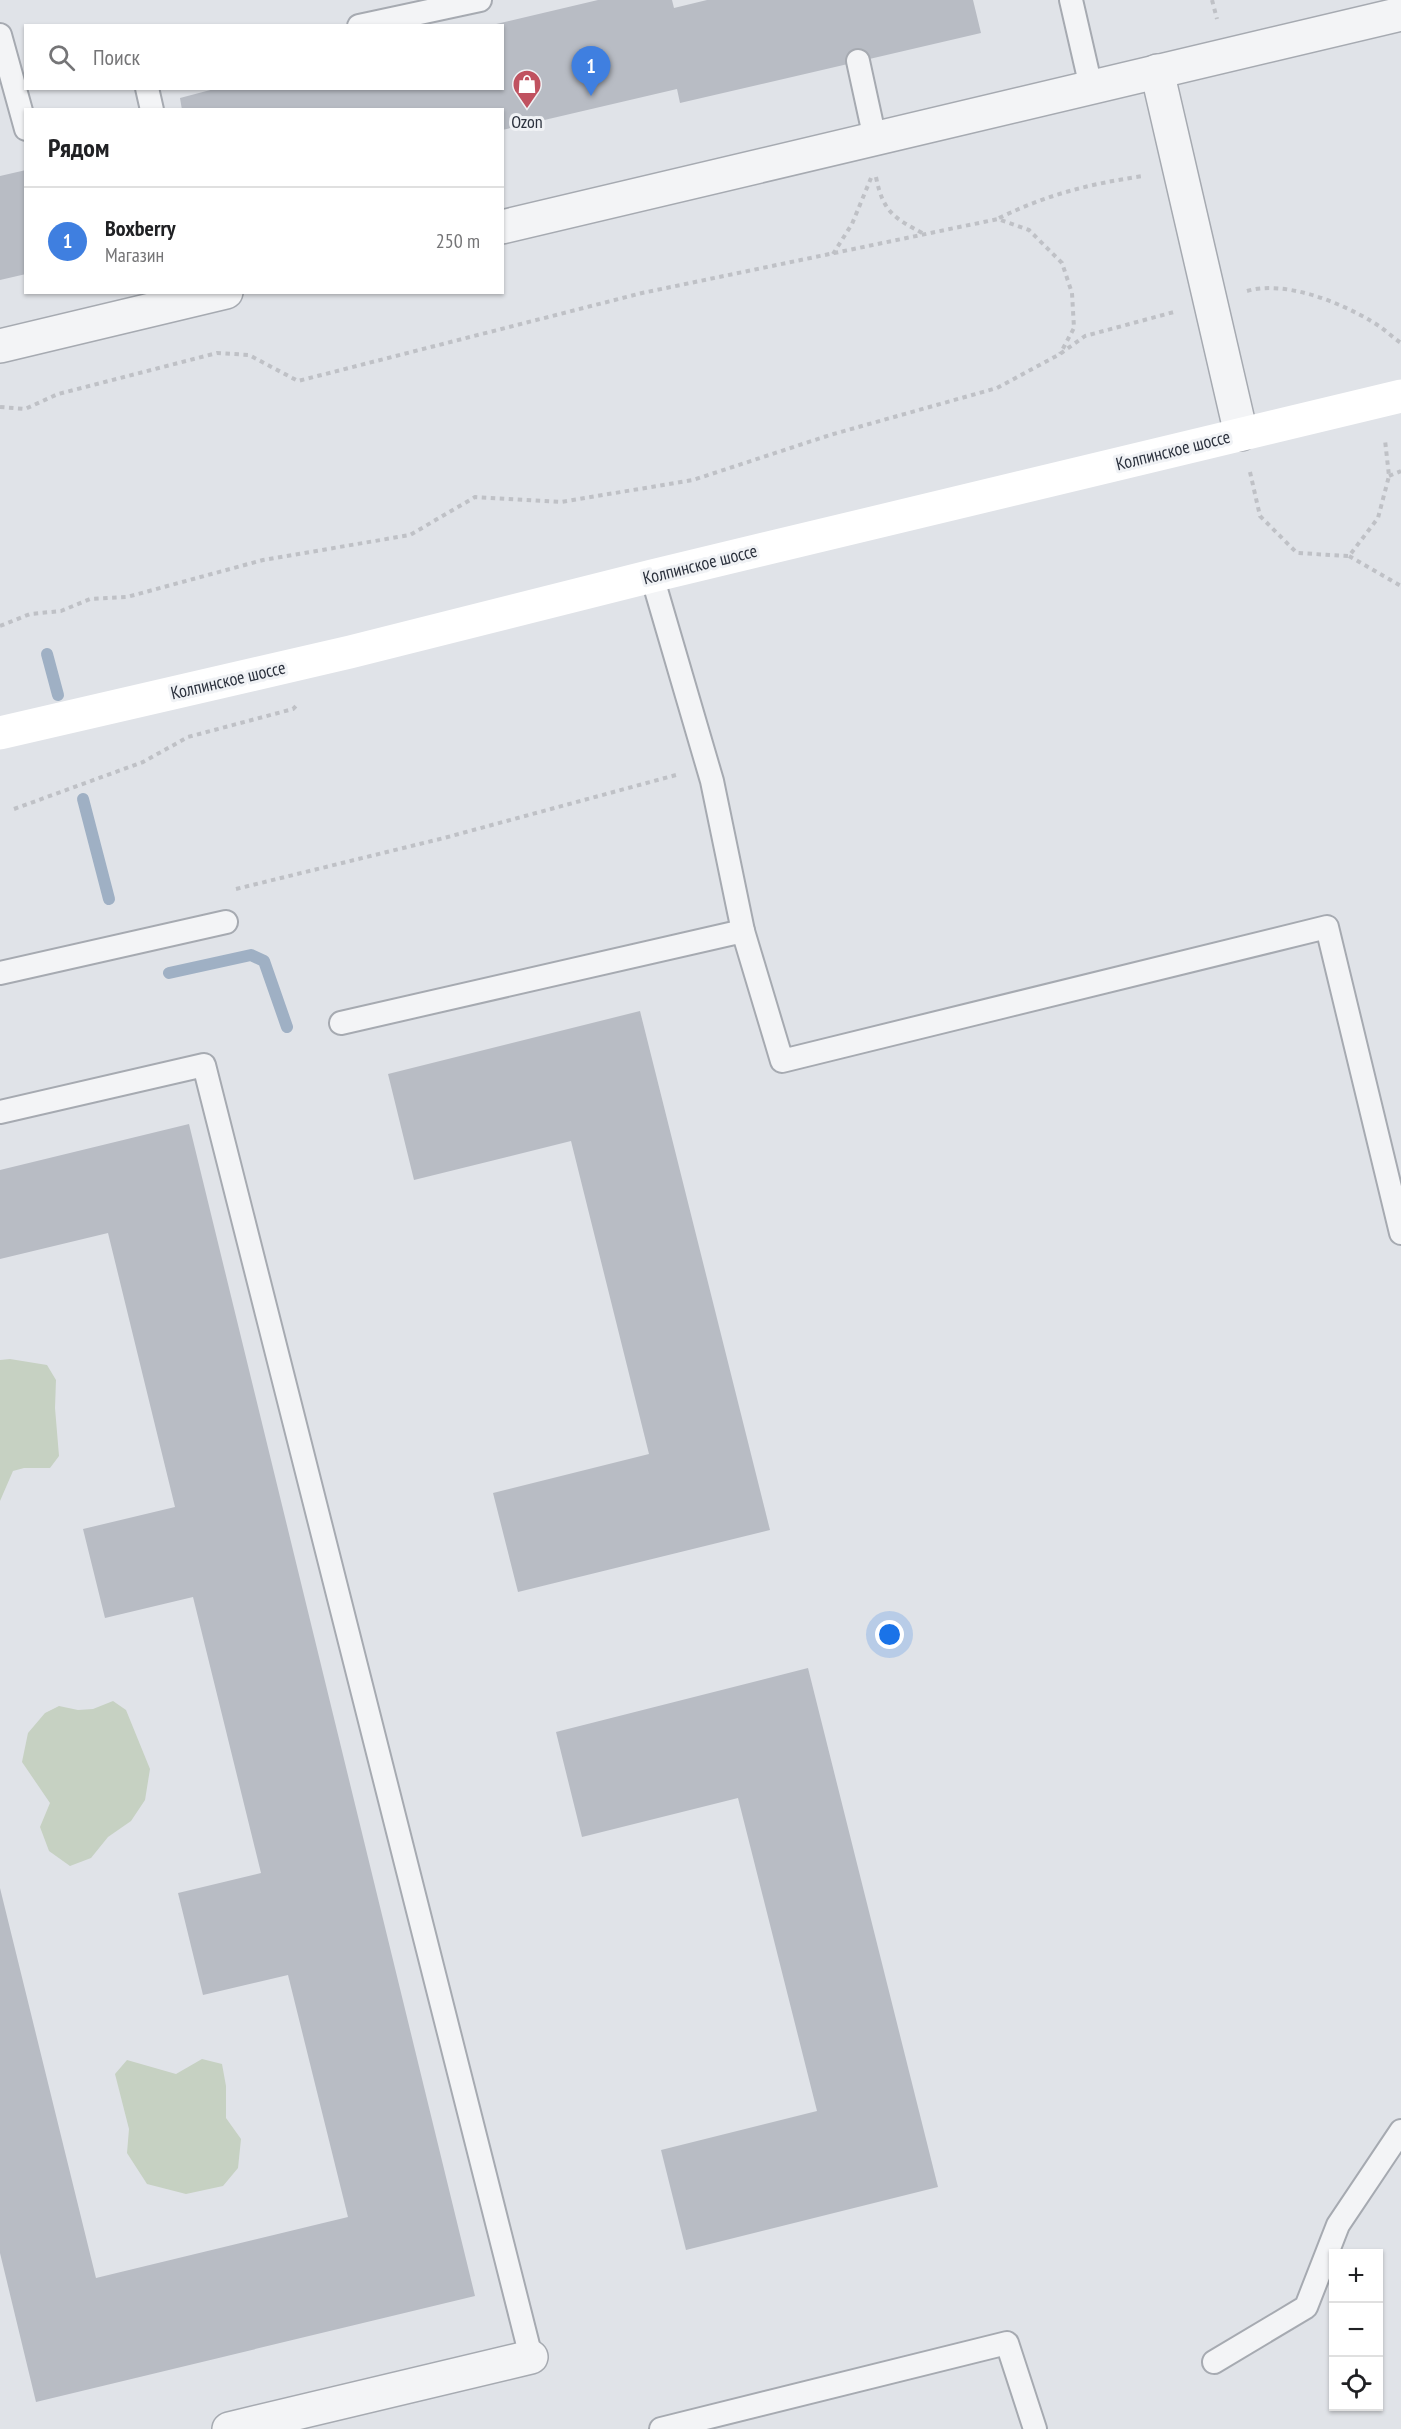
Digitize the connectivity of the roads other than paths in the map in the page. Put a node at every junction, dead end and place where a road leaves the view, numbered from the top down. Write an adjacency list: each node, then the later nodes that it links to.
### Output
1 (480, 0): 4 (lane)
2 (1071, 0): 8 (lane)
3 (1401, 14): 7 (street)
4 (368, 24)
5 (0, 35): 11 (lane)
6 (858, 61): 12 (lane)
7 (1156, 72): 8 (street); 17 (street)
8 (1091, 87): 12 (street)
9 (147, 90): 10 (lane)
10 (152, 108)
11 (24, 122)
12 (875, 139): 13 (street)
13 (504, 227)
14 (218, 294): 15 (street)
15 (0, 346)
16 (1390, 398): 17 (main road, Колпинское шоссе)
17 (1241, 434): 18 (main road, Колпинское шоссе)
18 (652, 576): 19 (main road, Колпинское шоссе); 21 (lane)
19 (0, 733)
20 (226, 922): 22 (lane)
21 (743, 931): 23 (lane); 25 (lane)
22 (0, 973)
23 (341, 1023)
24 (0, 1112): 27 (lane)
25 (1401, 1233)
26 (1401, 2131): 28 (lane)
27 (531, 2357): 29 (street)
28 (1214, 2362)
29 (230, 2429)
30 (662, 2429): 31 (lane)
31 (1035, 2429)

